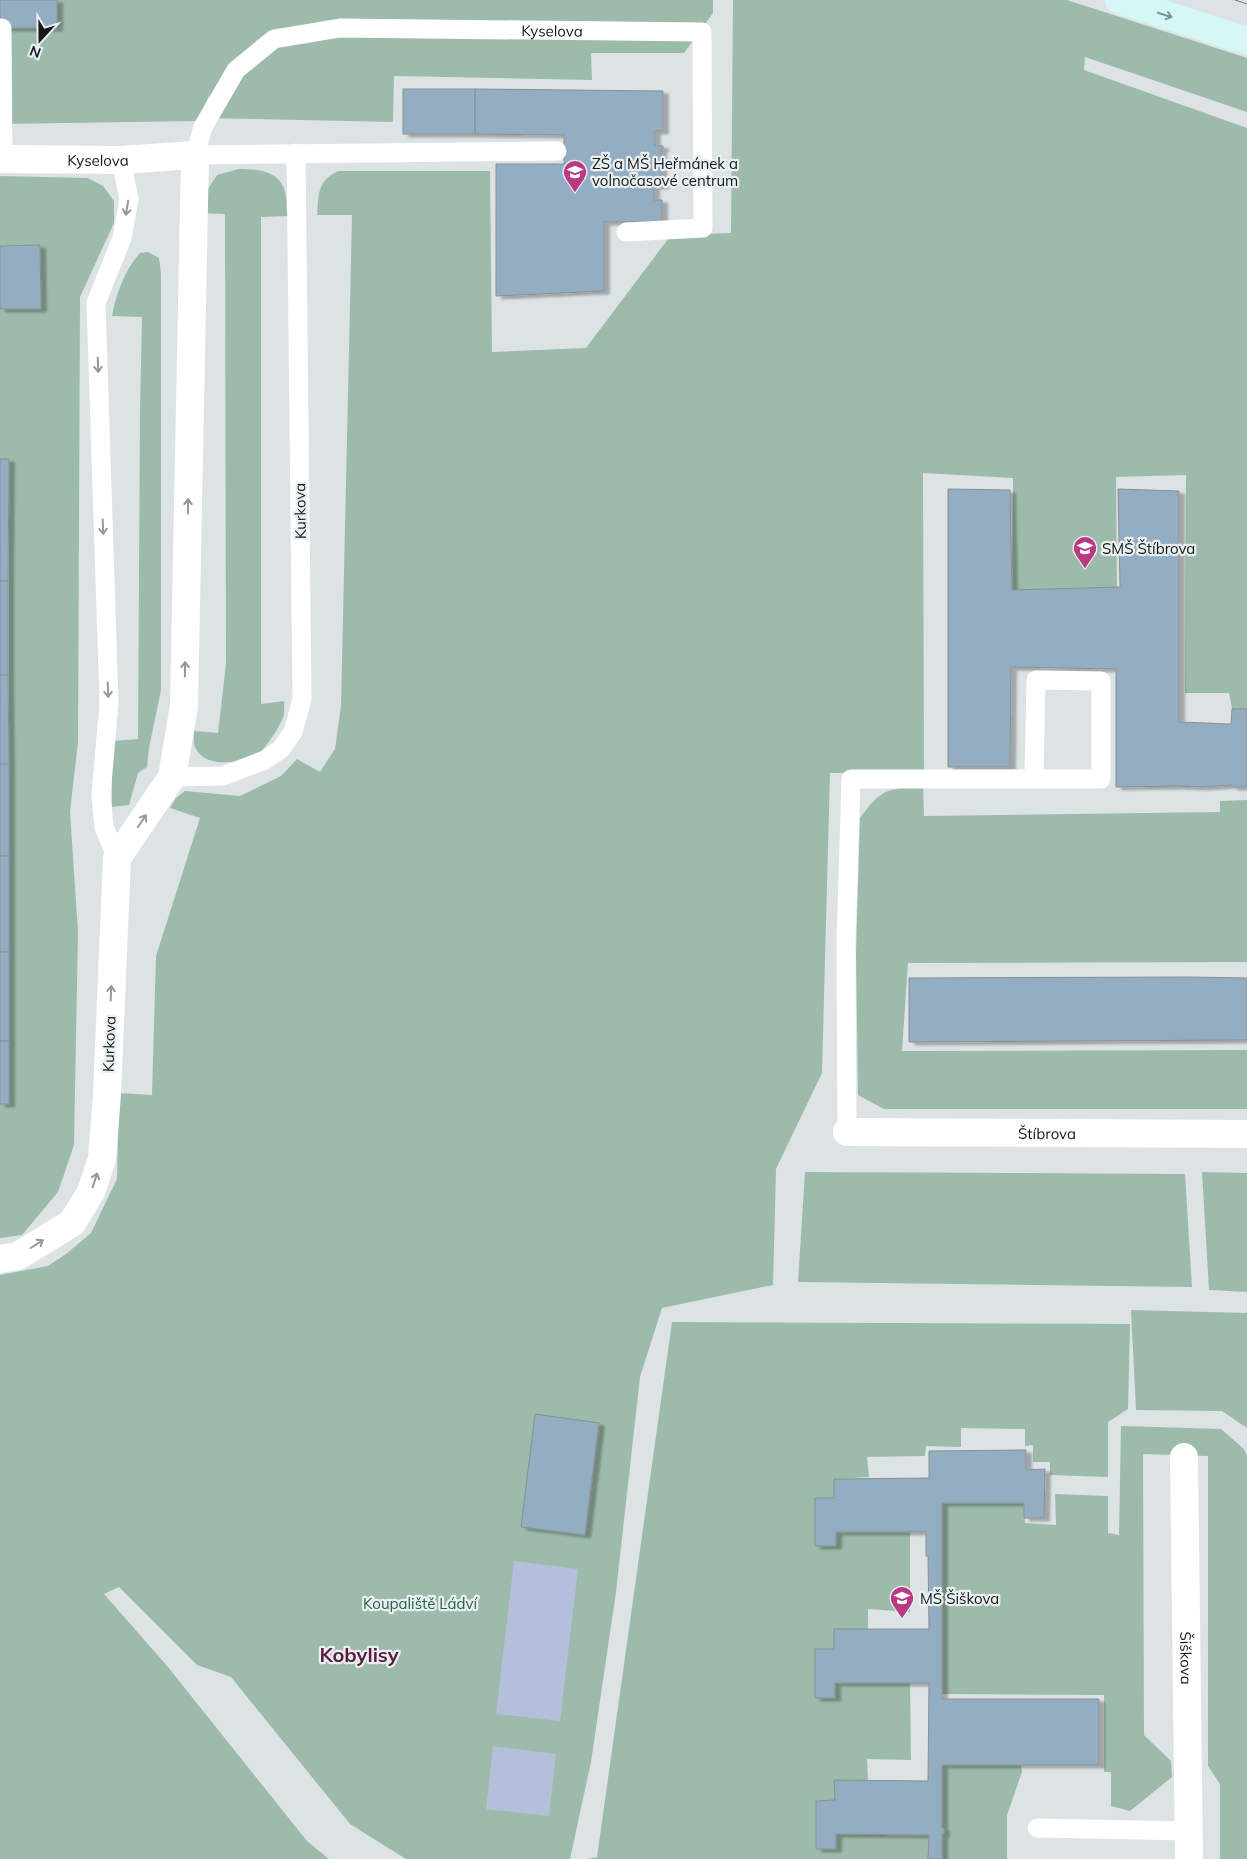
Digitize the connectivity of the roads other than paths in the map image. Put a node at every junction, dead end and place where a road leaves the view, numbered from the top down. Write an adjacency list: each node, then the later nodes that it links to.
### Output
1 (1119, 0): 3 (main road, one-way to 3)
2 (2, 28): 7 (lane)
3 (1247, 41)
4 (556, 151): 5 (lane, Kyselova)
5 (296, 154): 6 (lane, Kyselova); 10 (lane, Kurkova)
6 (195, 155): 8 (street, Kyselova); 9 (lane, Kyselova); 10 (street, one-way to 6)
7 (2, 159): 8 (street, Kyselova)
8 (121, 160): 12 (lane, Kurkova, one-way to 12)
9 (626, 232)
10 (172, 777): 12 (street, one-way to 10)
11 (1034, 778): 11 (lane); 13 (lane)
12 (117, 858): 15 (street, Kurkova, one-way to 12)
13 (847, 1132): 14 (street, Štíbrova)
14 (1247, 1134)
15 (0, 1259)
16 (1184, 1458): 18 (street, Šiškova)
17 (1037, 1828): 18 (lane)
18 (1189, 1830): 19 (street, Šiškova)
19 (1189, 1859)

